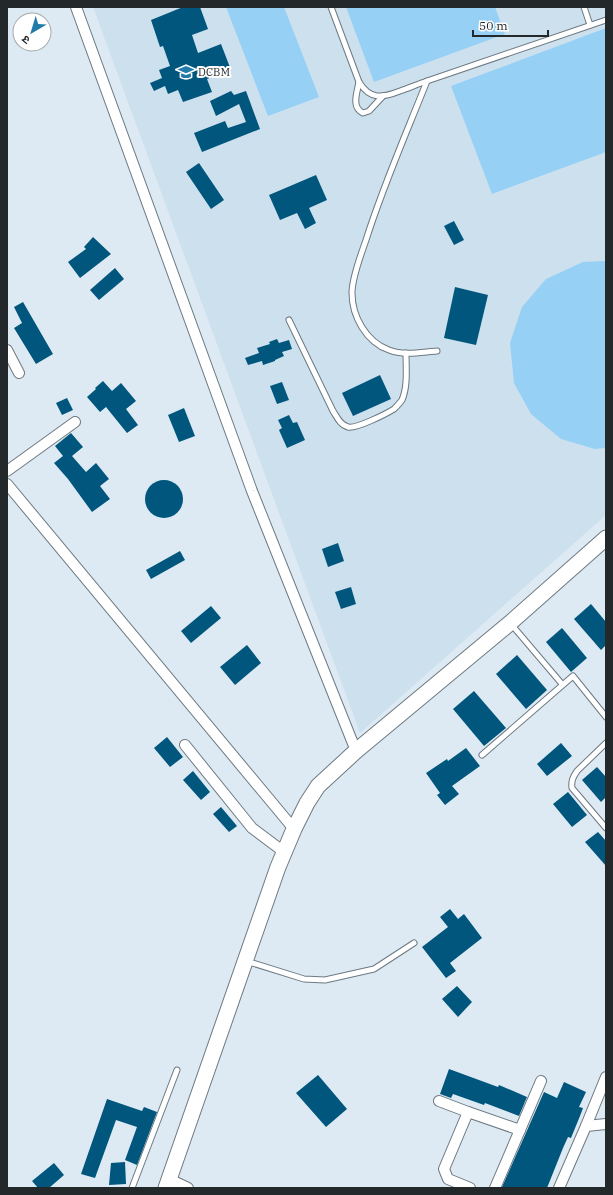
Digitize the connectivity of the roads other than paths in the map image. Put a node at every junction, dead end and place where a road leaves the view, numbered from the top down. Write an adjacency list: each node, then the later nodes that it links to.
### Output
1 (76, 7): 23 (street)
2 (331, 7): 7 (lane)
3 (584, 7): 5 (lane)
4 (606, 20): 5 (lane)
5 (590, 25): 6 (lane)
6 (427, 81): 8 (lane); 12 (lane)
7 (359, 82): 8 (lane); 8 (lane)
8 (383, 96)
9 (289, 320): 12 (lane)
10 (7, 350): 13 (street)
11 (437, 351): 12 (lane)
12 (406, 353)
13 (19, 373)
14 (75, 422): 15 (street)
15 (7, 471)
16 (7, 484): 26 (street)
17 (606, 538): 18 (street)
18 (510, 623): 19 (lane); 23 (street)
19 (562, 684): 20 (lane); 24 (lane)
20 (606, 718)
21 (606, 743): 25 (lane)
22 (185, 745): 27 (street)
23 (356, 751): 26 (street)
24 (482, 755)
25 (606, 828)
26 (294, 829): 27 (street)
27 (284, 852): 29 (street)
28 (414, 943): 29 (lane)
29 (246, 961): 38 (street)
30 (177, 1070): 39 (lane)
31 (606, 1077): 36 (street)
32 (541, 1081): 37 (street)
33 (439, 1101): 34 (street)
34 (468, 1112): 37 (street); 41 (street)
35 (606, 1124): 36 (street)
36 (586, 1126): 43 (street)
37 (520, 1130): 42 (street)
38 (168, 1183): 40 (street)
39 (132, 1188)
40 (188, 1188)
41 (470, 1188)
42 (496, 1188)
43 (559, 1188)

